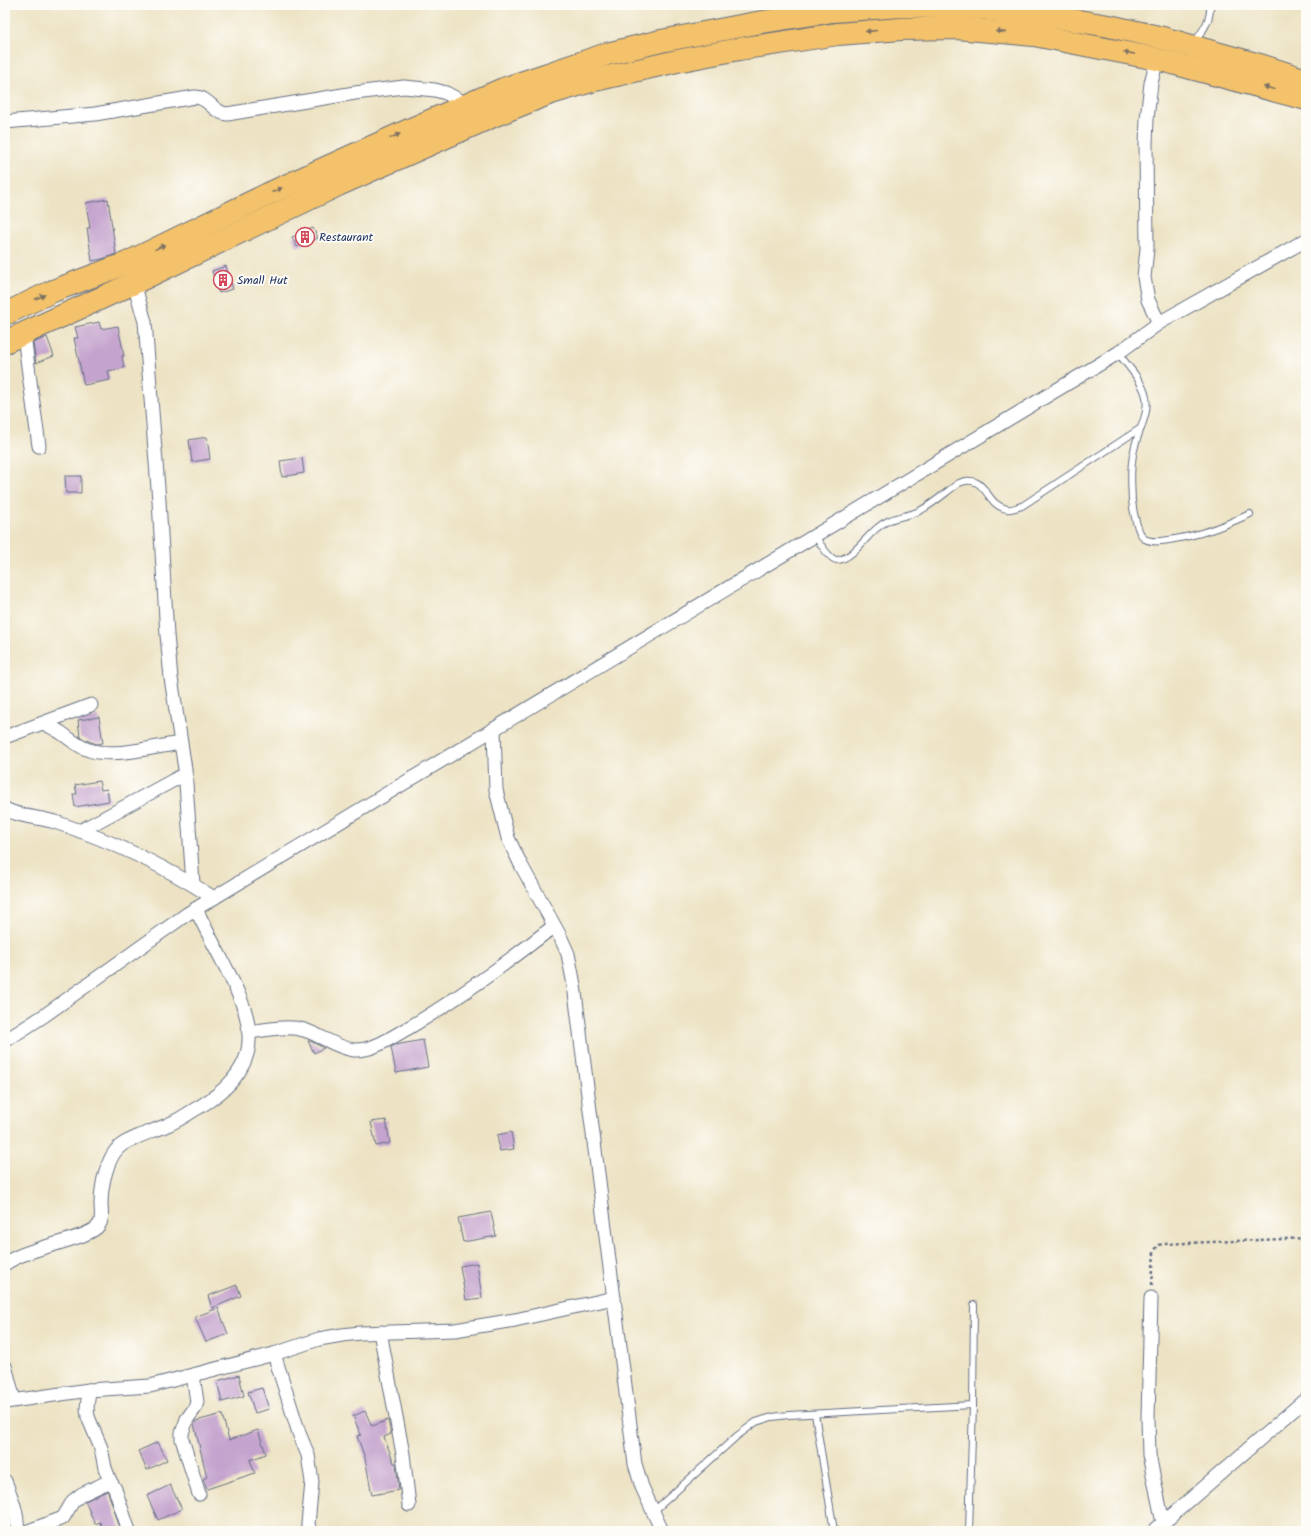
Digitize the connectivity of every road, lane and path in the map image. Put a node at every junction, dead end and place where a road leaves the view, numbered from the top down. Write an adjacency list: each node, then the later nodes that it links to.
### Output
1 (1210, 5): 2 (lane)
2 (1191, 46): 4 (highway); 6 (highway)
3 (1157, 59): 5 (highway, one-way to 3); 9 (highway, one-way to 9); 11 (street)
4 (1306, 80)
5 (1306, 99)
6 (468, 105): 7 (street); 10 (highway, one-way to 6)
7 (5, 122)
8 (1306, 240): 11 (street)
9 (134, 283): 12 (highway); 22 (street)
10 (5, 314)
11 (1159, 323): 13 (street)
12 (14, 337): 15 (street)
13 (1118, 353): 14 (lane); 17 (street)
14 (1140, 428): 16 (lane); 17 (lane)
15 (39, 446)
16 (1250, 514)
17 (815, 536): 20 (street)
18 (91, 705): 19 (street)
19 (44, 723): 21 (street); 22 (street)
20 (494, 730): 27 (street); 29 (street)
21 (5, 737)
22 (180, 743): 23 (street)
23 (185, 774): 25 (street); 26 (street)
24 (5, 809): 25 (street)
25 (80, 831): 26 (street)
26 (193, 884): 27 (street)
27 (214, 898): 28 (street)
28 (196, 909): 30 (street); 31 (street)
29 (554, 926): 30 (street); 34 (street)
30 (249, 1032): 33 (street)
31 (5, 1042)
32 (1306, 1238): 35 (path)
33 (5, 1264)
34 (614, 1298): 37 (street); 50 (street)
35 (1151, 1298): 51 (street)
36 (974, 1304): 44 (lane)
37 (380, 1332): 38 (street); 49 (street)
38 (274, 1354): 40 (street); 55 (street)
39 (5, 1366): 43 (street)
40 (193, 1375): 41 (street); 48 (street)
41 (89, 1390): 43 (street); 47 (street)
42 (1306, 1399): 51 (street)
43 (10, 1401)
44 (973, 1405): 45 (lane); 58 (lane)
45 (815, 1414): 50 (lane); 57 (lane)
46 (5, 1481): 52 (street)
47 (110, 1481): 53 (street); 54 (street)
48 (199, 1494)
49 (409, 1505)
50 (654, 1511): 56 (street)
51 (1158, 1527)
52 (17, 1531)
53 (28, 1531)
54 (129, 1531)
55 (310, 1531)
56 (662, 1531)
57 (834, 1531)
58 (969, 1531)

